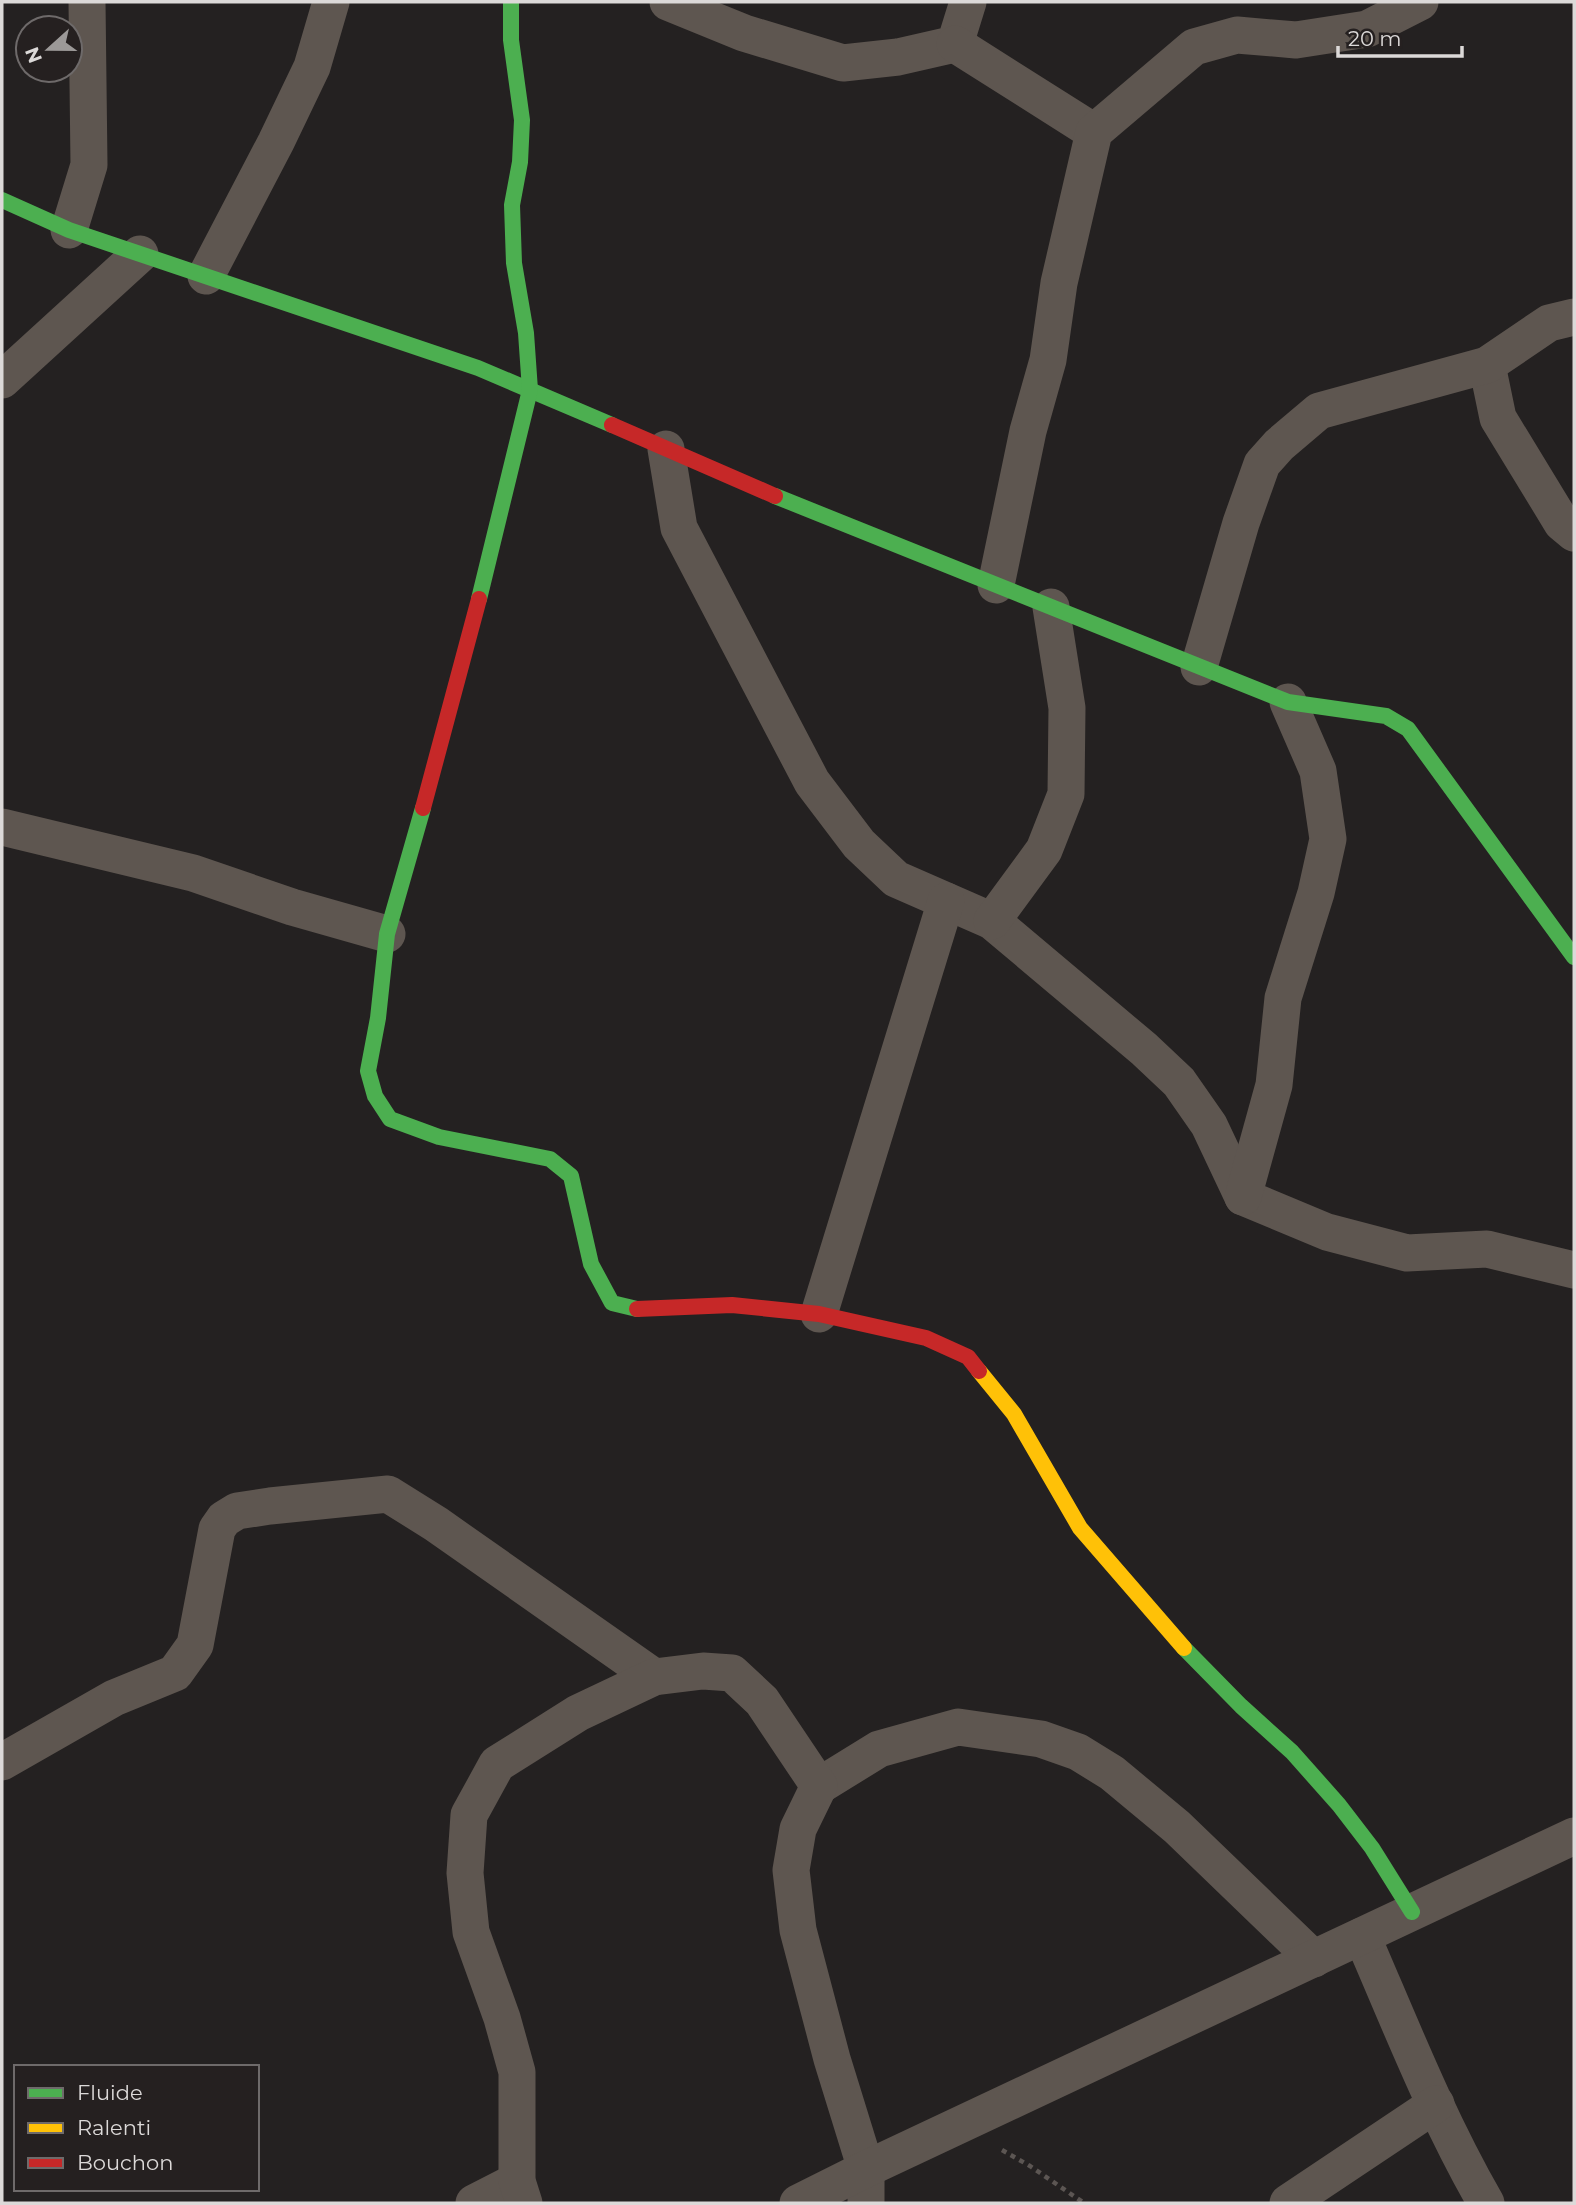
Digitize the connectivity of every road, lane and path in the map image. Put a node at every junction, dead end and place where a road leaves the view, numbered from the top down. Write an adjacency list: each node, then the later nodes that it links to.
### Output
1 (87, 2): 10 (street)
2 (331, 2): 12 (street)
3 (510, 2): 16 (street)
4 (668, 2): 7 (street)
5 (968, 2): 7 (street)
6 (1420, 2): 8 (street)
7 (954, 44): 8 (street)
8 (1094, 132): 19 (street)
9 (2, 200): 10 (street)
10 (69, 230): 11 (street)
11 (140, 254): 12 (street); 15 (street)
12 (206, 276): 16 (street)
13 (1574, 317): 14 (street)
14 (1487, 365): 18 (street); 21 (street)
15 (2, 380)
16 (530, 390): 17 (street); 26 (street)
17 (666, 449): 19 (street); 24 (street)
18 (1574, 533)
19 (996, 585): 20 (street)
20 (1051, 607): 21 (street); 25 (street)
21 (1199, 667): 22 (street)
22 (1288, 702): 27 (street); 28 (street)
23 (2, 827): 26 (street)
24 (946, 901): 25 (street); 30 (street)
25 (992, 922): 28 (street)
26 (387, 934): 30 (street)
27 (1574, 957)
28 (1243, 1197): 29 (street)
29 (1574, 1270)
30 (819, 1314): 35 (street)
31 (654, 1677): 32 (street); 33 (street); 41 (street)
32 (2, 1762)
33 (819, 1786): 37 (street); 40 (street)
34 (1574, 1836): 35 (street)
35 (1412, 1912): 36 (street)
36 (1362, 1936): 37 (street); 38 (street)
37 (1314, 1959): 39 (street)
38 (1436, 2104): 45 (street); 46 (street)
39 (958, 2125): 40 (street); 44 (path)
40 (866, 2186): 43 (street)
41 (520, 2192): 42 (street)
42 (474, 2203)
43 (798, 2203)
44 (1084, 2203)
45 (1288, 2203)
46 (1486, 2203)

